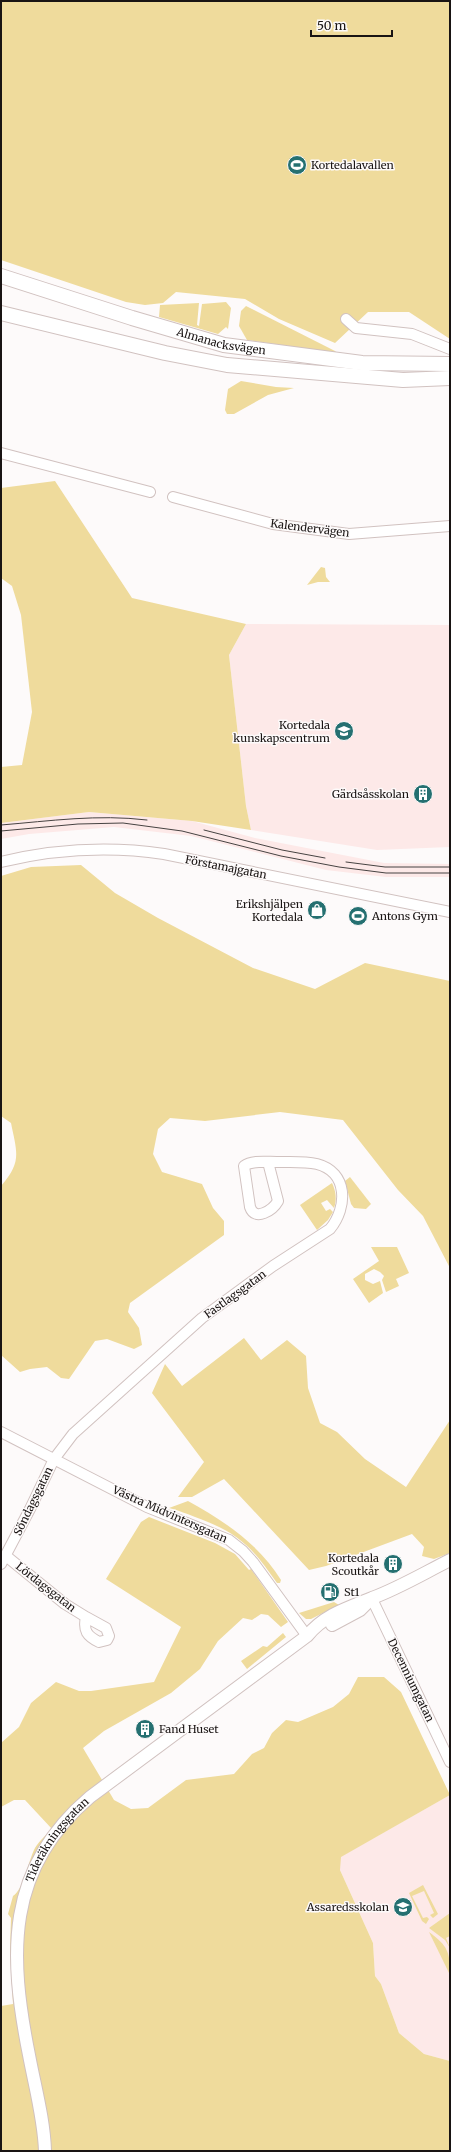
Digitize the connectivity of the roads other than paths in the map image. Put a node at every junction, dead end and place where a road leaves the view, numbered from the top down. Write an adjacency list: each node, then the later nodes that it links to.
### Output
1 (1, 276): 5 (main road, Almanacksvägen)
2 (1, 313): 6 (main road, Almanacksvägen)
3 (346, 319): 4 (street)
4 (450, 349)
5 (450, 364)
6 (450, 378)
7 (1, 453): 8 (street)
8 (150, 492)
9 (173, 497): 10 (street, Kalendervägen)
10 (450, 526)
11 (1, 862): 12 (street, Förstamajgatan)
12 (450, 912)
13 (268, 1162): 13 (street, Fastlagsgatan); 15 (street, Fastlagsgatan)
14 (1, 1432): 15 (street, Västra Midvintersgatan)
15 (54, 1459): 16 (street, Söndagsgatan); 20 (street, Västra Midvintersgatan)
16 (4, 1560): 19 (street, Lördagsgatan)
17 (450, 1560): 18 (street, Tideräkningsgatan)
18 (372, 1599): 20 (street, Tideräkningsgatan); 21 (street, Decenniumgatan)
19 (86, 1617)
20 (307, 1636): 22 (street, Tideräkningsgatan)
21 (450, 1762)
22 (45, 2151)

